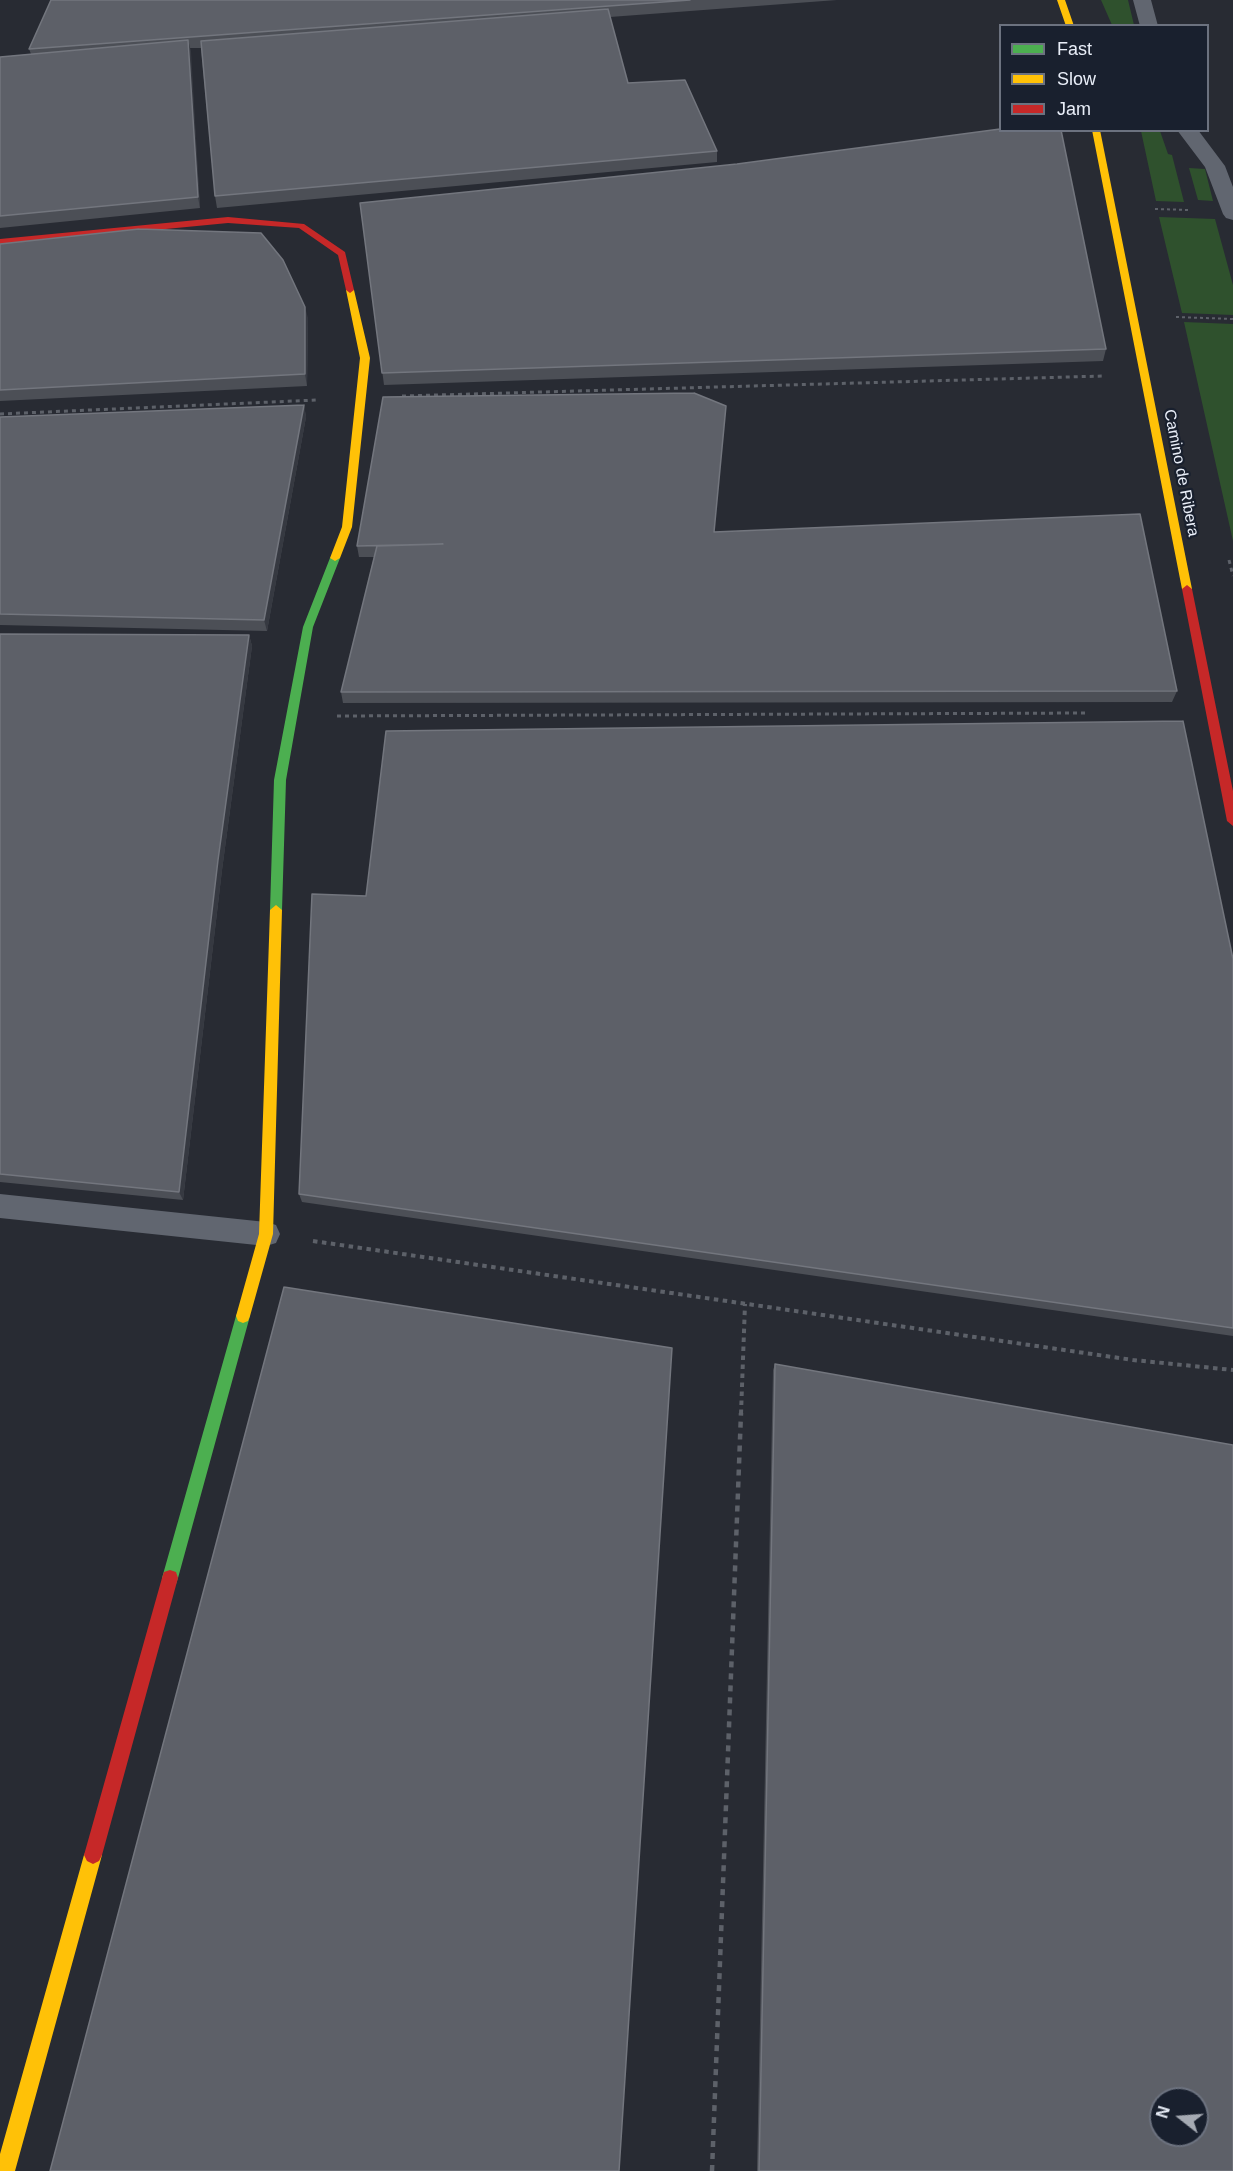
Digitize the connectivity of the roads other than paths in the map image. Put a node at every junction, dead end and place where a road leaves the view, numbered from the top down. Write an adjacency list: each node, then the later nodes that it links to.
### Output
1 (1061, 0): 3 (street)
2 (1142, 0): 4 (street)
3 (1069, 24)
4 (1148, 24)
5 (1096, 132): 9 (street, Camino de Ribera)
6 (1189, 132): 7 (street)
7 (1233, 214)
8 (0, 242): 11 (street)
9 (1233, 821)
10 (0, 1206): 11 (lane)
11 (266, 1234): 12 (street)
12 (4, 2171)

